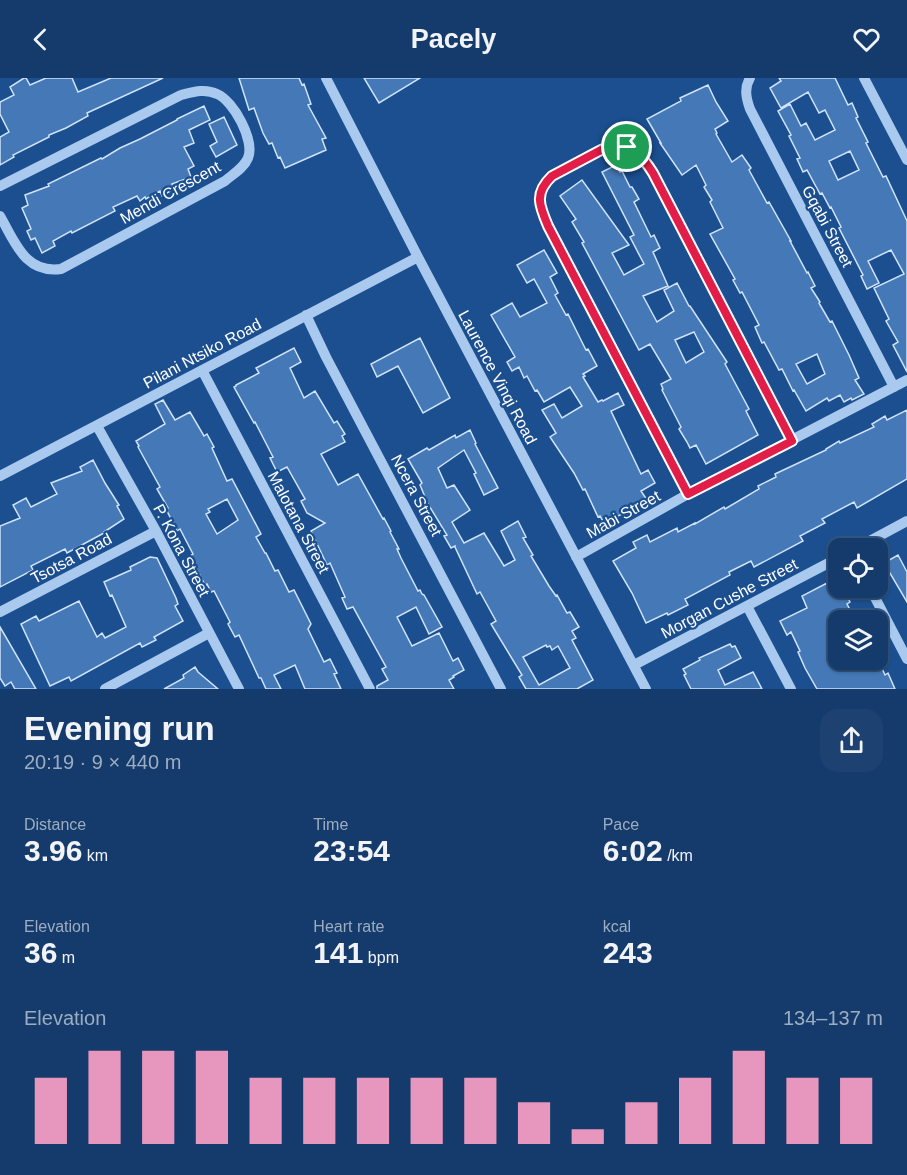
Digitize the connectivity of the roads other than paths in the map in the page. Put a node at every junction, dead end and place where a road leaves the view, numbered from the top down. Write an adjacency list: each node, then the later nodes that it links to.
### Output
1 (326, 78): 7 (street, Laurence Vinqi Road)
2 (750, 78): 11 (street, Gqabi Street)
3 (864, 78): 4 (street)
4 (907, 160)
5 (0, 186): 6 (street, Mendi Crescent)
6 (0, 216)
7 (418, 257): 8 (street, Pilani Ntsiko Road); 19 (street, Laurence Vinqi Road)
8 (306, 315): 9 (street, Pilani Ntsiko Road); 30 (street, Ncera Street)
9 (202, 370): 12 (street, Pilani Ntsiko Road); 29 (street, Malotana Street)
10 (907, 380): 11 (street, Mabi Street)
11 (894, 387): 13 (street, Mabi Street)
12 (97, 426): 14 (street, Pilani Ntsiko Road); 17 (street, P. Kona Street)
13 (792, 441): 15 (street, Mabi Street); 15 (street)
14 (0, 476)
15 (688, 494): 19 (street, Mabi Street)
16 (907, 521): 18 (street)
17 (156, 531): 23 (street, Tsotsa Road); 24 (street, P. Kona Street)
18 (875, 538)
19 (576, 557): 26 (street, Laurence Vinqi Road)
20 (828, 563): 22 (street, Morgan Cushe Street)
21 (875, 598): 25 (street)
22 (747, 606): 26 (street, Morgan Cushe Street); 32 (street)
23 (0, 612)
24 (209, 633): 27 (street); 28 (street, P. Kona Street)
25 (907, 659)
26 (634, 665): 31 (street, Laurence Vinqi Road)
27 (105, 689)
28 (239, 689)
29 (370, 689)
30 (501, 689)
31 (646, 689)
32 (791, 689)

